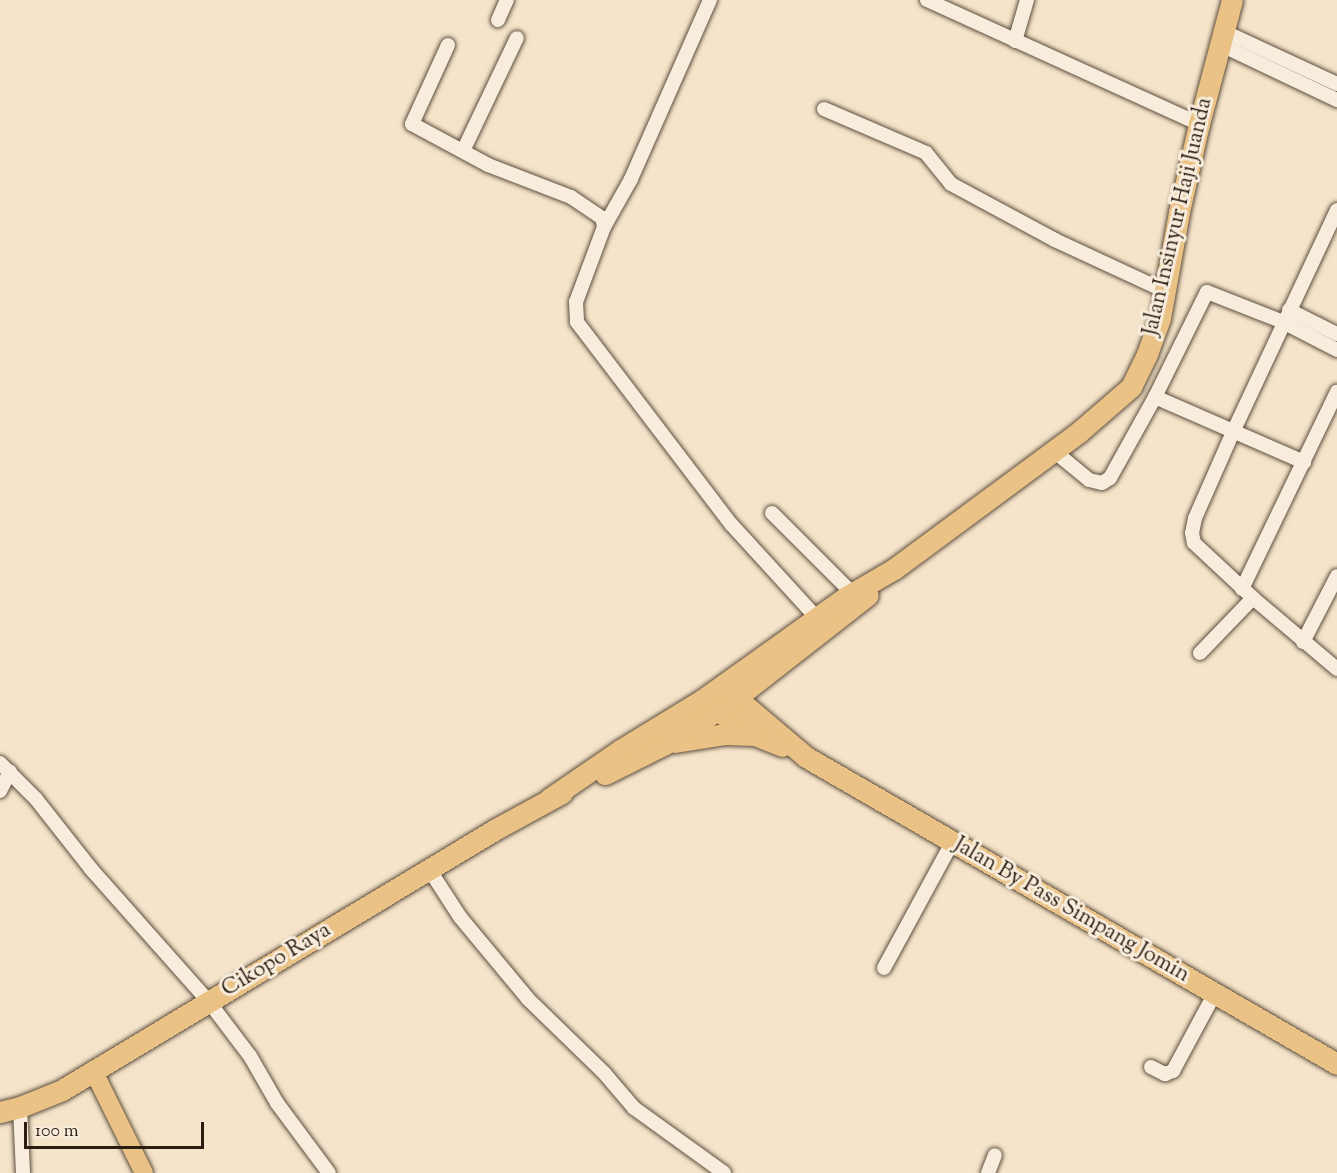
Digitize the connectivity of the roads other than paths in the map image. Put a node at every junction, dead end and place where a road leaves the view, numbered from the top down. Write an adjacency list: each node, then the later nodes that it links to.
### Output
1 (507, 0): 6 (street)
2 (710, 0): 17 (street)
3 (927, 0): 9 (street)
4 (1027, 0): 9 (street)
5 (1232, 0): 8 (highway, Jalan Insinyur Haji Juanda)
6 (498, 20)
7 (517, 38): 15 (street)
8 (1221, 38): 11 (street); 12 (street); 14 (highway, Jalan Insinyur Haji Juanda)
9 (1016, 41): 14 (street)
10 (448, 45): 15 (street)
11 (1337, 84)
12 (1337, 100)
13 (824, 109): 18 (street)
14 (1199, 124): 18 (highway, Jalan Insinyur Haji Juanda)
15 (463, 151): 17 (street)
16 (1337, 210): 19 (street)
17 (604, 227): 32 (street)
18 (1167, 292): 25 (highway, Jalan Insinyur Haji Juanda)
19 (1286, 316): 20 (street); 21 (street); 23 (street); 24 (street)
20 (1337, 334)
21 (1337, 350)
22 (1337, 392): 26 (street)
23 (1155, 397): 24 (street); 25 (street)
24 (1233, 432): 26 (street); 31 (street)
25 (1054, 451): 28 (highway, Jalan Insinyur Haji Juanda)
26 (1304, 462): 31 (street)
27 (772, 513): 30 (street)
28 (894, 569): 30 (highway, Jalan Insinyur Haji Juanda); 36 (highway, Jalan Insinyur Haji Juanda)
29 (1337, 576): 33 (street)
30 (852, 593): 32 (highway, Jalan Insinyur Haji Juanda)
31 (1247, 594): 33 (street); 34 (street)
32 (816, 617): 37 (highway, Jalan Insinyur Haji Juanda)
33 (1303, 642): 35 (street)
34 (1200, 653)
35 (1337, 669)
36 (759, 681): 37 (highway, Jalan Insinyur Haji Juanda); 39 (highway)
37 (729, 692): 38 (highway); 39 (highway, Jalan By Pass Simpang Jomin)
38 (709, 706): 39 (highway, Jalan By Pass Simpang Jomin); 40 (highway, Cikopo Raya); 43 (highway, Cikopo Raya)
39 (761, 730): 40 (highway); 44 (highway, Jalan By Pass Simpang Jomin)
40 (665, 744): 43 (highway, Cikopo Raya)
41 (5, 767): 42 (street); 48 (street)
42 (0, 791)
43 (549, 799): 45 (highway, Cikopo Raya)
44 (952, 843): 46 (street); 47 (highway, Jalan By Pass Simpang Jomin)
45 (429, 869): 48 (highway, Cikopo Raya); 57 (street)
46 (884, 968)
47 (1215, 993): 49 (highway, Jalan By Pass Simpang Jomin); 50 (street)
48 (209, 1002): 51 (highway, Cikopo Raya); 56 (street)
49 (1337, 1064)
50 (1151, 1067)
51 (93, 1070): 52 (highway, Cikopo Raya); 55 (main road)
52 (10, 1110): 54 (street)
53 (995, 1155): 58 (street)
54 (22, 1173)
55 (144, 1173)
56 (329, 1173)
57 (724, 1173)
58 (988, 1173)

